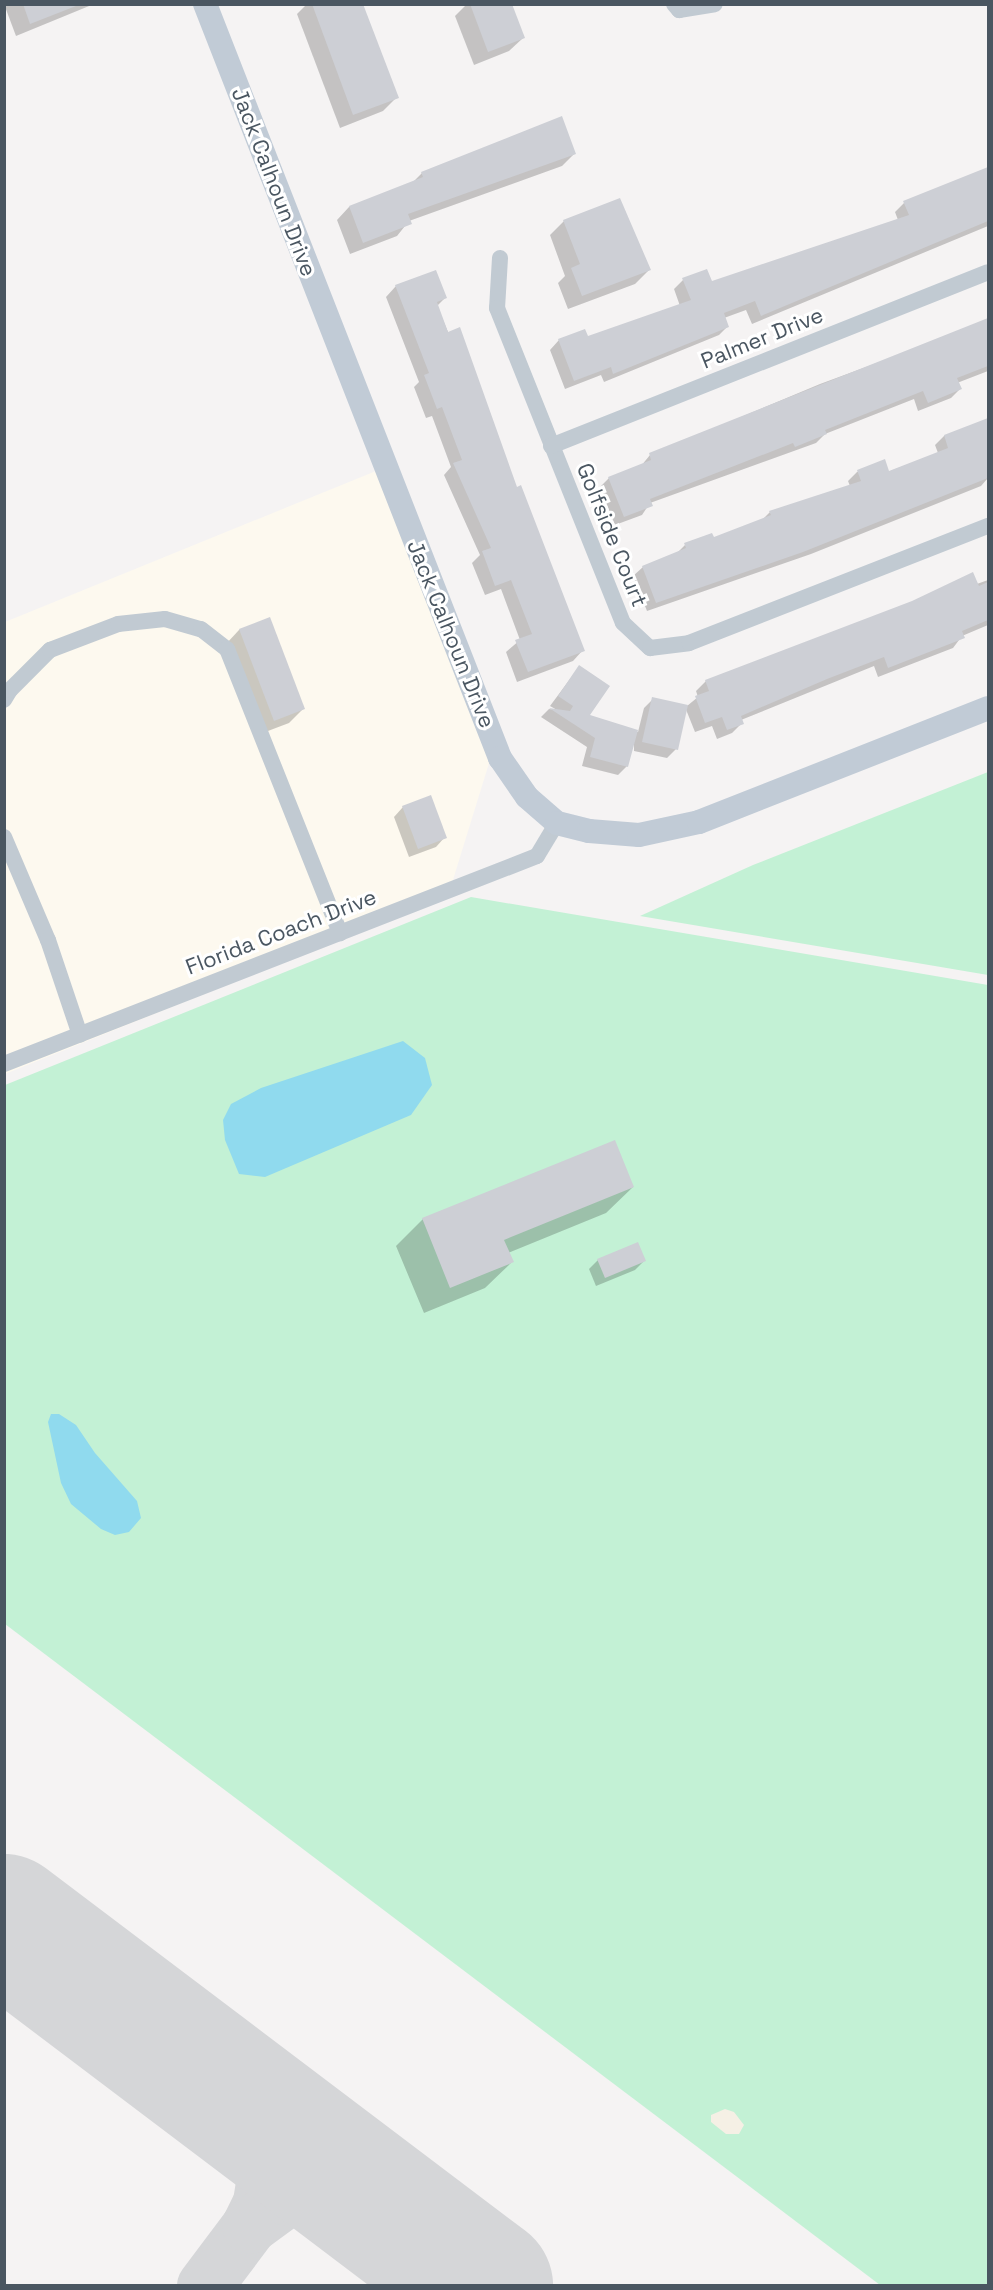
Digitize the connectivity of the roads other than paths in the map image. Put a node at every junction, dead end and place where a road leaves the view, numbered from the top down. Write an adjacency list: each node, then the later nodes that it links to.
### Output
1 (205, 4): 10 (street, Jack Calhoun Drive)
2 (715, 4): 3 (street)
3 (677, 7)
4 (500, 258): 6 (street, Golfside Court)
5 (988, 272): 6 (street, Palmer Drive)
6 (551, 446): 7 (street, Golfside Court)
7 (988, 526)
8 (4, 700): 12 (street)
9 (988, 708): 10 (street, Jack Calhoun Drive)
10 (557, 823): 12 (street, Florida Coach Drive)
11 (4, 837): 13 (street)
12 (340, 933): 13 (street, Florida Coach Drive)
13 (80, 1035): 14 (street, Florida Coach Drive)
14 (4, 1064)

